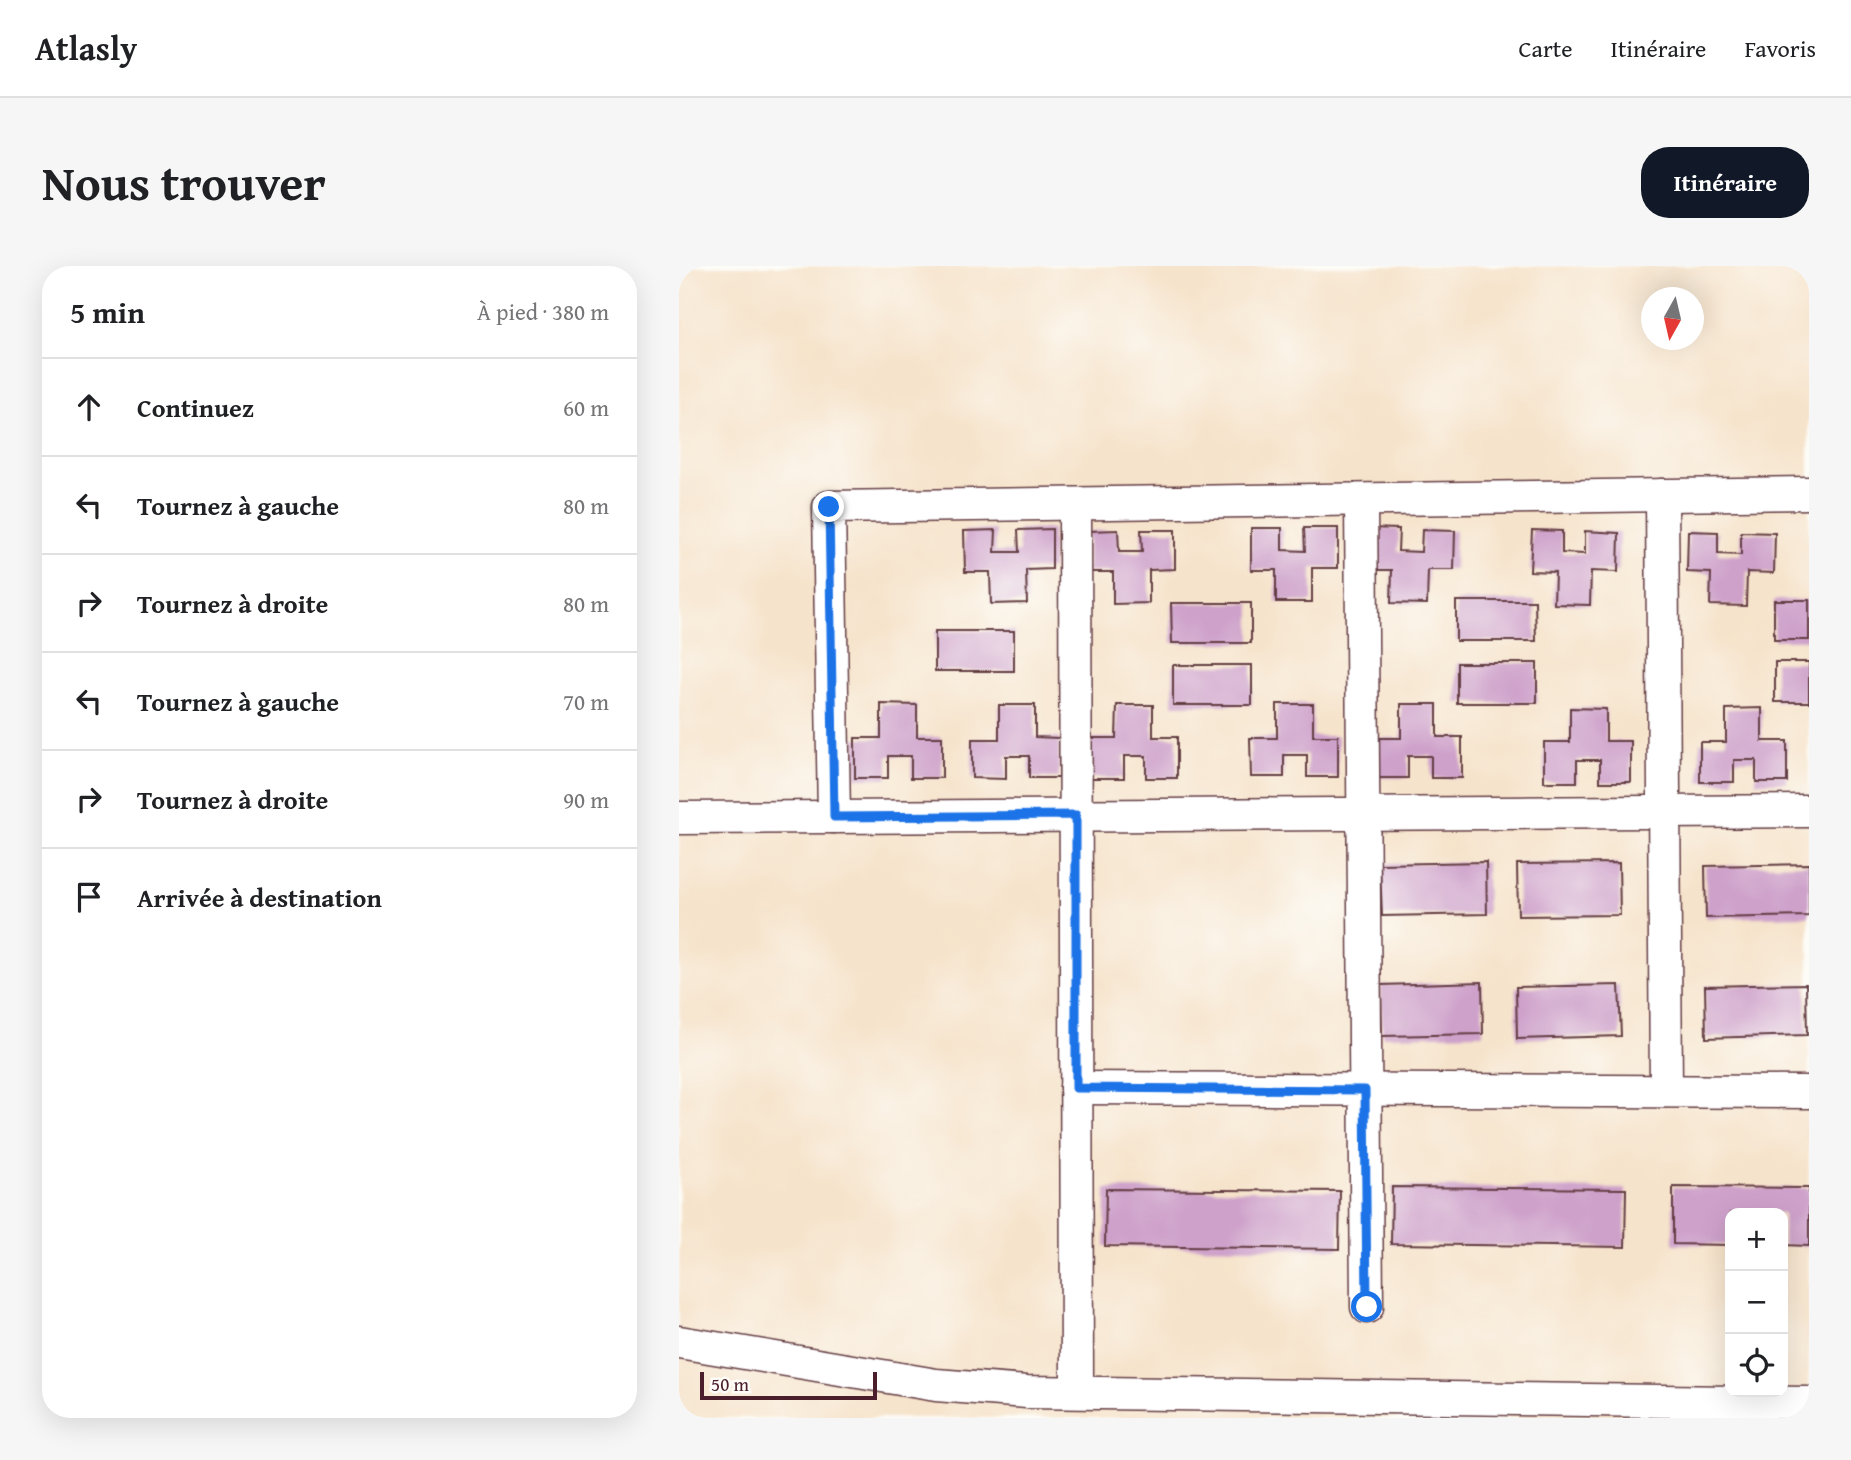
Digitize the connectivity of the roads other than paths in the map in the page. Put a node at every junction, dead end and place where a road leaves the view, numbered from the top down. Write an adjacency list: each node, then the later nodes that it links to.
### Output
1 (1809, 493): 2 (street)
2 (1662, 495): 3 (street); 5 (street)
3 (1361, 500): 4 (street); 7 (street)
4 (1075, 504): 8 (street); 9 (street)
5 (1664, 811): 6 (street); 7 (street); 13 (street)
6 (1809, 811)
7 (1363, 814): 8 (street); 12 (street)
8 (1076, 815): 9 (street); 11 (street)
9 (834, 817): 10 (street)
10 (679, 818)
11 (1076, 1088): 12 (street); 17 (street)
12 (1365, 1090): 13 (street); 15 (street)
13 (1666, 1091): 14 (street)
14 (1809, 1093)
15 (1367, 1307)
16 (679, 1342): 17 (street)
17 (1077, 1392): 18 (street)
18 (1809, 1403)

